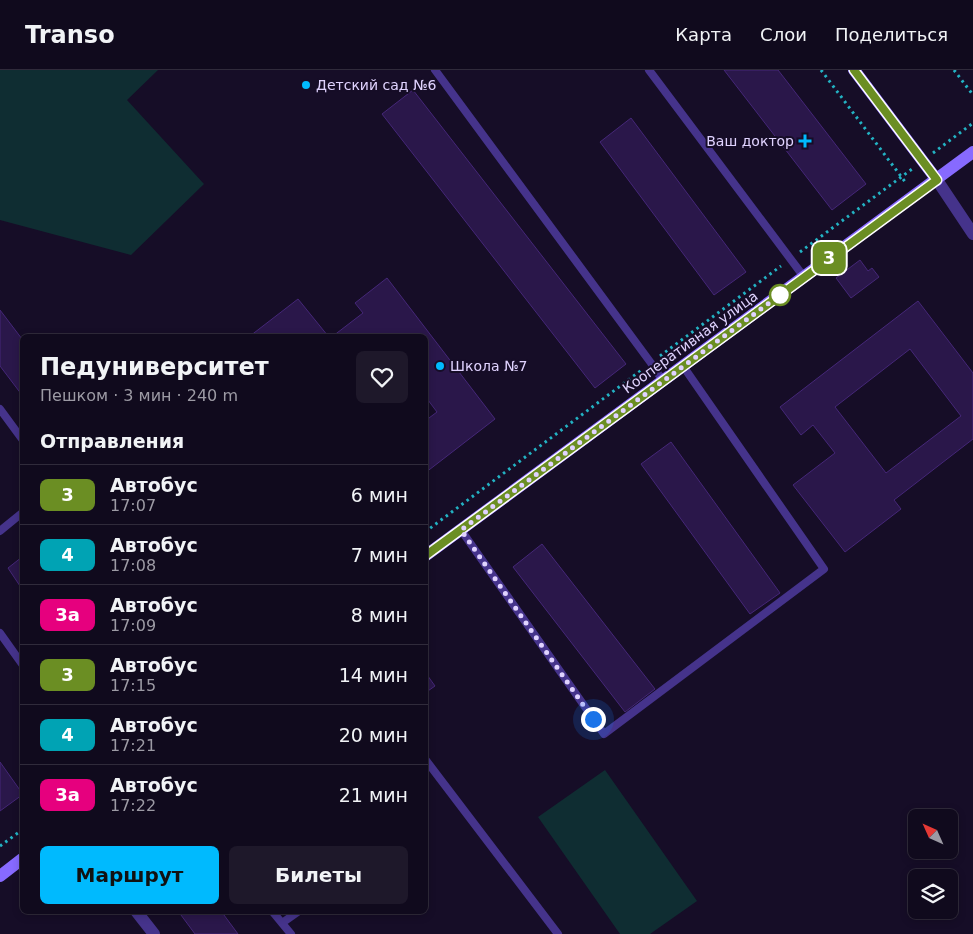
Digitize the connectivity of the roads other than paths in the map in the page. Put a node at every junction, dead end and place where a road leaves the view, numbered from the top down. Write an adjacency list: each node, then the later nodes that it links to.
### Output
1 (434, 70): 9 (lane)
2 (649, 70): 7 (lane)
3 (854, 70): 5 (street)
4 (973, 152): 5 (street, Кооперативная улица)
5 (937, 180): 6 (street); 7 (street, Кооперативная улица)
6 (973, 234)
7 (804, 277): 8 (street, Кооперативная улица)
8 (683, 366): 9 (street, Кооперативная улица); 13 (lane)
9 (663, 381): 13 (street, Кооперативная улица)
10 (0, 409): 11 (lane)
11 (20, 436)
12 (20, 515): 14 (lane)
13 (461, 530): 15 (street, Кооперативная улица)
14 (0, 531)
15 (428, 554)
16 (0, 633): 17 (lane)
17 (20, 661)
18 (428, 763): 27 (lane)
19 (20, 861): 20 (street)
20 (0, 876)
21 (138, 914): 25 (street)
22 (274, 914): 24 (lane)
23 (295, 914): 24 (lane)
24 (282, 924): 26 (lane)
25 (154, 934)
26 (291, 934)
27 (558, 934)

